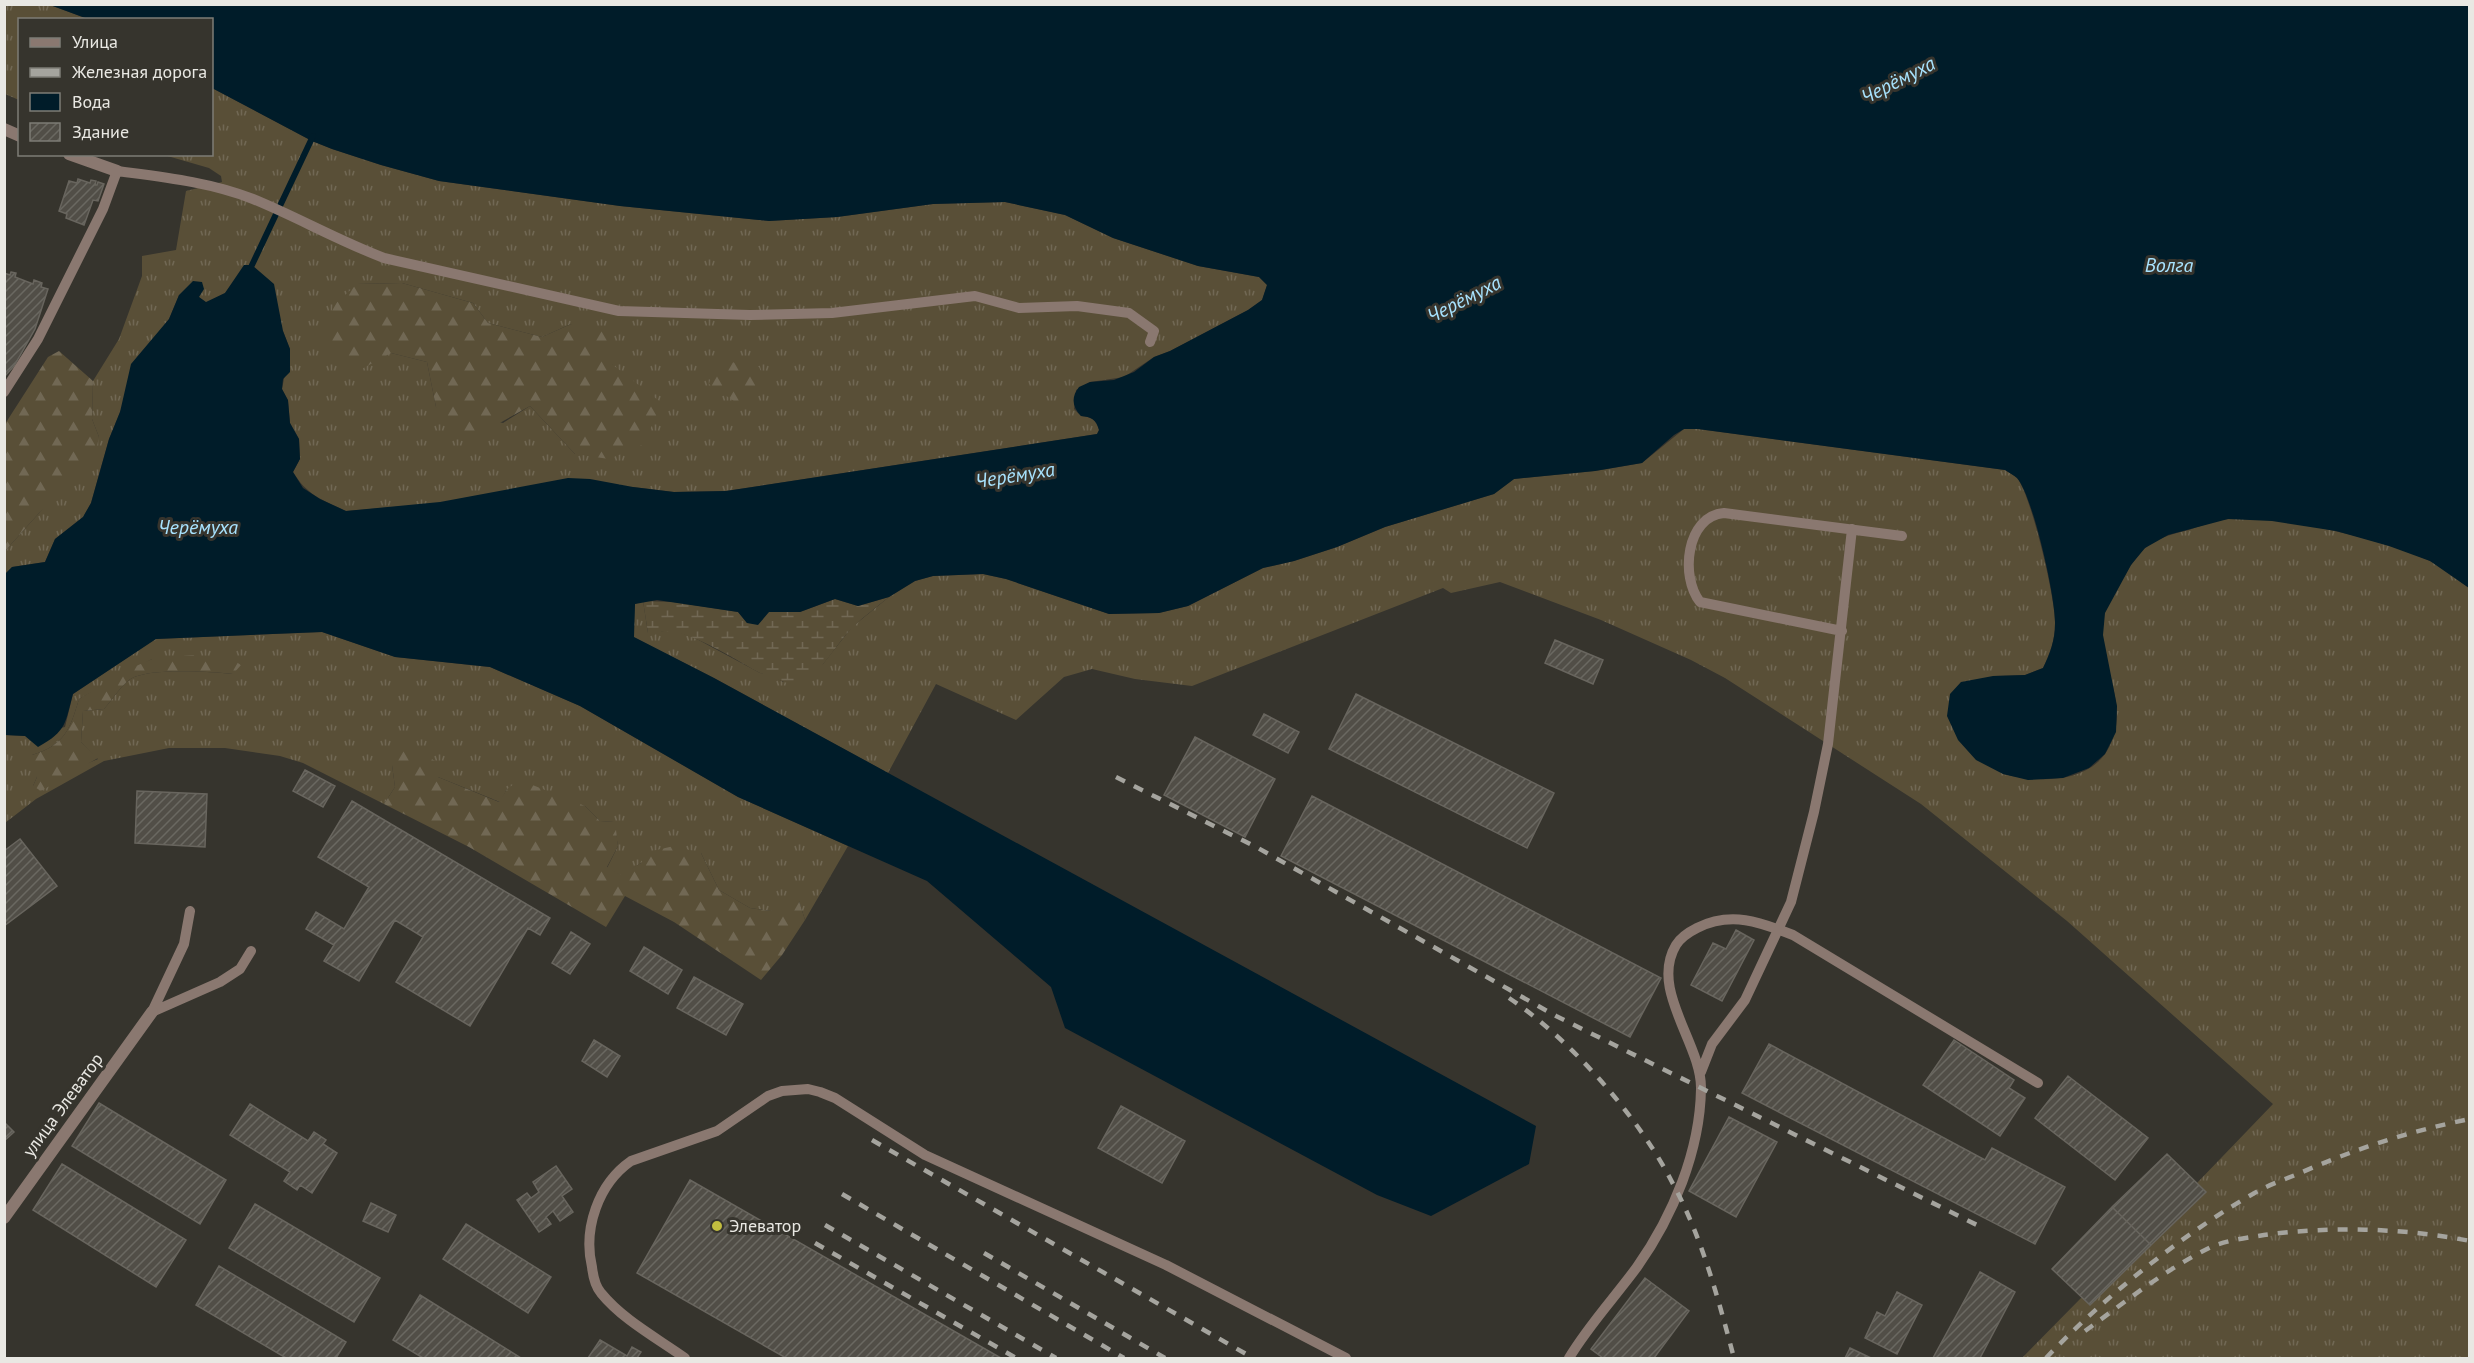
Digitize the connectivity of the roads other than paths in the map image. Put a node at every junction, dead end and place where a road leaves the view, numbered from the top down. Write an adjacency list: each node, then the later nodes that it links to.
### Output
1 (4, 129): 2 (street)
2 (18, 135)
3 (75, 156): 4 (street)
4 (117, 171): 5 (lane); 6 (lane)
5 (1150, 342)
6 (4, 392)
7 (1852, 529): 8 (lane); 9 (lane); 9 (lane)
8 (1902, 536)
9 (1842, 631): 11 (lane)
10 (190, 911): 13 (lane)
11 (1779, 930): 14 (lane); 14 (lane); 15 (lane)
12 (251, 951): 13 (lane)
13 (152, 1012): 16 (street, улица Элеватор)
14 (1701, 1072): 19 (lane)
15 (2038, 1083)
16 (4, 1218)
17 (685, 1359): 18 (lane)
18 (1346, 1359)
19 (1569, 1359)

